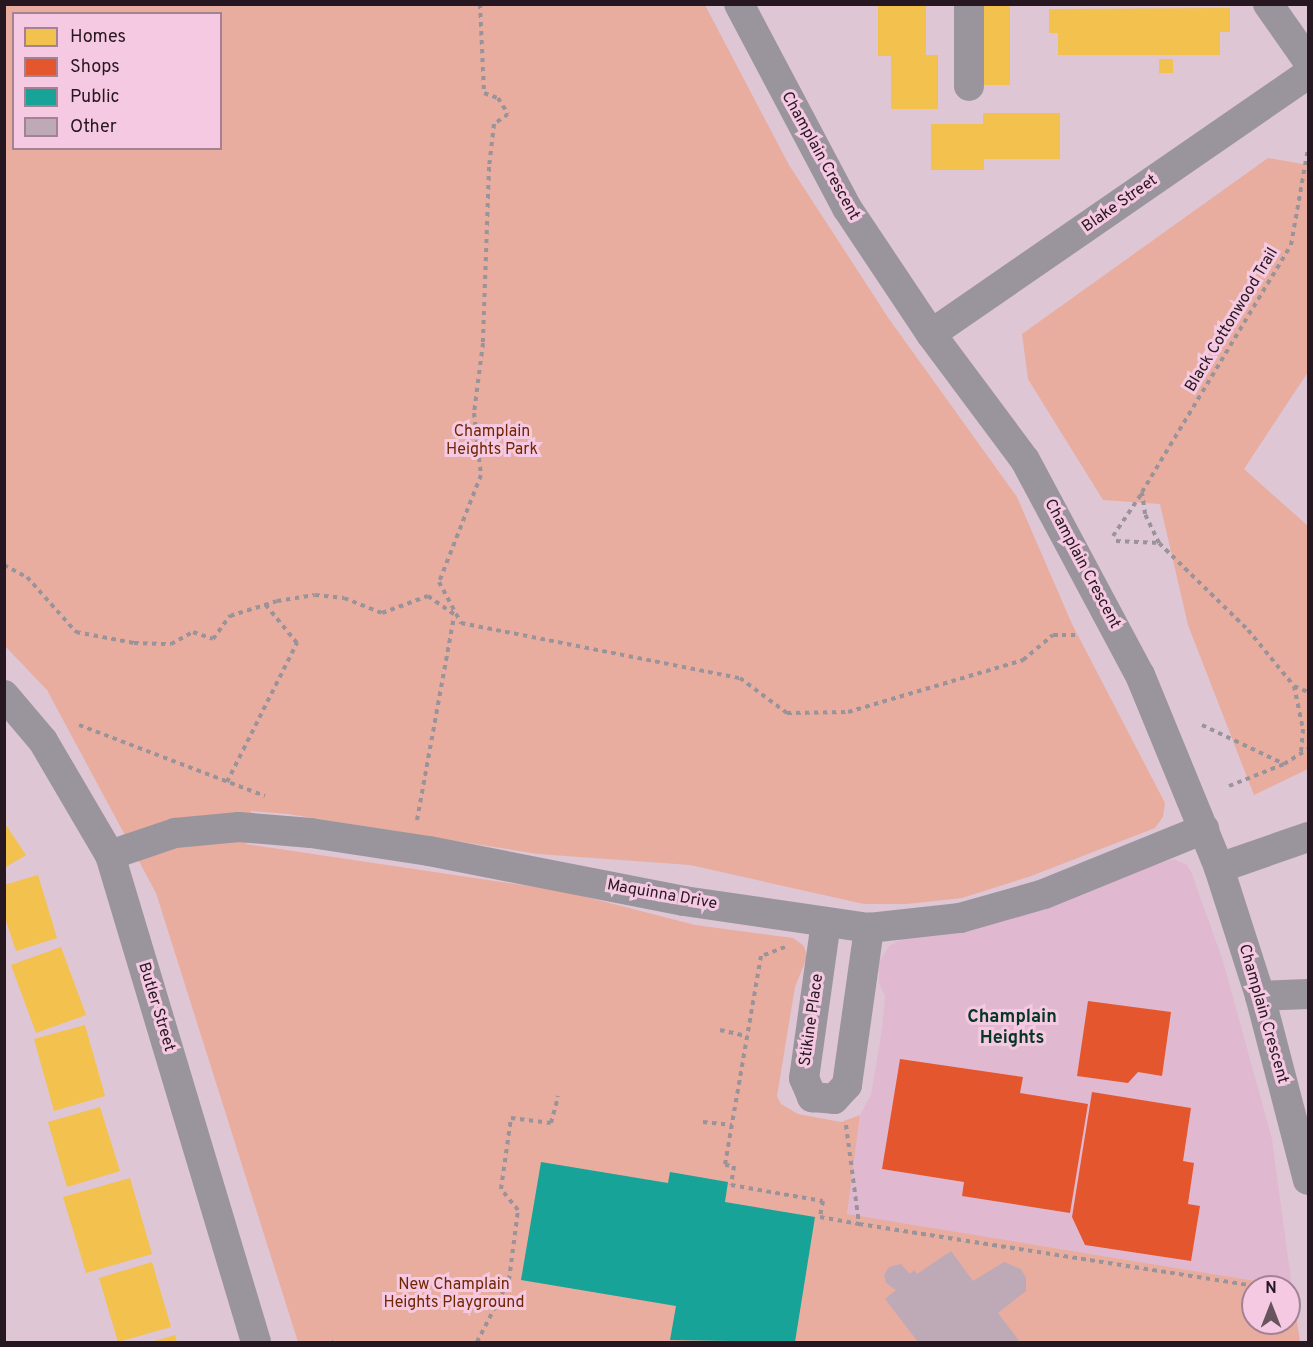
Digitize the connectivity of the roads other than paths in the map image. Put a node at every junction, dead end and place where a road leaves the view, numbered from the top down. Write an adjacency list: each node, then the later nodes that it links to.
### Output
1 (739, 4): 7 (street, Champlain Crescent)
2 (969, 4): 6 (street)
3 (1268, 4): 4 (street)
4 (1308, 62)
5 (1308, 74): 7 (street, Blake Street)
6 (969, 87)
7 (930, 334): 9 (street, Champlain Crescent)
8 (4, 695): 11 (street, Butler Street)
9 (1204, 829): 12 (street, Champlain Crescent); 14 (street, Maquinna Drive)
10 (1308, 837): 12 (street)
11 (110, 855): 13 (street, Maquinna Drive); 18 (street, Butler Street)
12 (1219, 868): 16 (street, Champlain Crescent)
13 (826, 921): 14 (street, Maquinna Drive); 14 (street, Stikine Place)
14 (869, 928)
15 (1308, 993): 16 (street)
16 (1260, 996): 17 (street, Champlain Crescent)
17 (1308, 1174)
18 (256, 1342)

